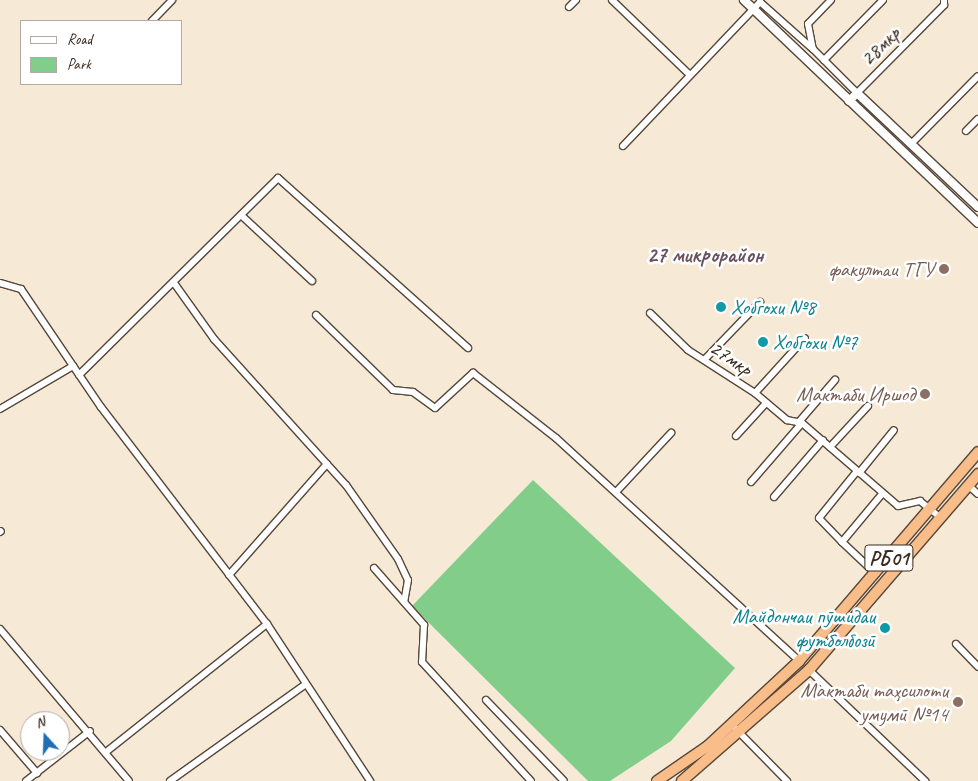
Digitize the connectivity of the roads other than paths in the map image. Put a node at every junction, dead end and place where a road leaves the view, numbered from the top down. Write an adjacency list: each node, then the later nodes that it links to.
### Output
1 (172, 0): 10 (street)
2 (576, 0): 8 (street)
3 (612, 0): 13 (street)
4 (744, 0): 9 (street)
5 (831, 0): 11 (street)
6 (883, 0): 12 (street, 28мкр)
7 (944, 0): 15 (street, 28мкр)
8 (569, 7)
9 (752, 8): 11 (street); 13 (street); 16 (street)
10 (153, 20)
11 (813, 49): 12 (street)
12 (824, 60): 15 (street)
13 (690, 75): 20 (street)
14 (978, 76): 19 (street)
15 (857, 93): 16 (street); 19 (street)
16 (849, 101): 23 (street)
17 (978, 120): 18 (street)
18 (966, 131)
19 (911, 144): 21 (street)
20 (623, 146)
21 (978, 207)
22 (241, 215): 24 (street); 26 (street); 31 (street)
23 (978, 223)
24 (312, 282)
25 (0, 283): 33 (street)
26 (174, 284): 34 (street); 47 (street)
27 (760, 302): 32 (street)
28 (650, 313): 32 (street, 27мкр)
29 (316, 315): 52 (street)
30 (805, 338): 36 (street, 27мкр)
31 (468, 348)
32 (706, 358): 36 (street, 27мкр)
33 (73, 366): 34 (street); 39 (street)
34 (79, 375): 60 (street)
35 (835, 380): 40 (street)
36 (755, 393): 37 (street, 27мкр)
37 (766, 403): 40 (street, 27мкр); 43 (street, 27мкр)
38 (868, 406): 45 (street)
39 (0, 409)
40 (800, 423): 44 (street, 27мкр); 50 (street)
41 (894, 430): 48 (street)
42 (671, 433): 52 (street)
43 (736, 436)
44 (823, 440): 45 (street, 27мкр); 55 (street)
45 (830, 448): 48 (street, 27мкр)
46 (978, 452): 56 (highway, РБ01)
47 (326, 464): 60 (street); 62 (street)
48 (858, 472): 53 (street, 27мкр); 58 (street)
49 (978, 474): 51 (highway, РБ01)
50 (750, 482)
51 (968, 485): 54 (street); 57 (highway, РБ01)
52 (616, 492): 66 (street)
53 (882, 494): 56 (street, 27мкр); 58 (street)
54 (978, 494)
55 (774, 497)
56 (930, 508): 57 (street); 61 (highway, РБ01)
57 (941, 518): 68 (highway, РБ01)
58 (842, 542): 61 (street)
59 (374, 568): 62 (street)
60 (229, 574): 63 (street)
61 (876, 574): 66 (highway, РБ01)
62 (404, 602): 81 (street)
63 (267, 624): 69 (street); 75 (street)
64 (0, 629): 73 (street)
65 (956, 644): 67 (street)
66 (799, 661): 71 (highway, РБ01)
67 (978, 667)
68 (809, 670): 74 (highway, РБ01); 86 (street)
69 (306, 684): 79 (street); 80 (street)
70 (486, 700): 82 (street)
71 (731, 724): 74 (street); 83 (highway, РБ01)
72 (0, 730): 76 (street)
73 (90, 731): 75 (street); 76 (street)
74 (738, 735): 84 (highway, РБ01); 85 (street)
75 (106, 752): 78 (street)
76 (38, 773): 77 (street)
77 (26, 781)
78 (129, 781)
79 (170, 781)
80 (370, 781)
81 (531, 781)
82 (564, 781)
83 (658, 781)
84 (682, 781)
85 (788, 781)
86 (925, 781)

